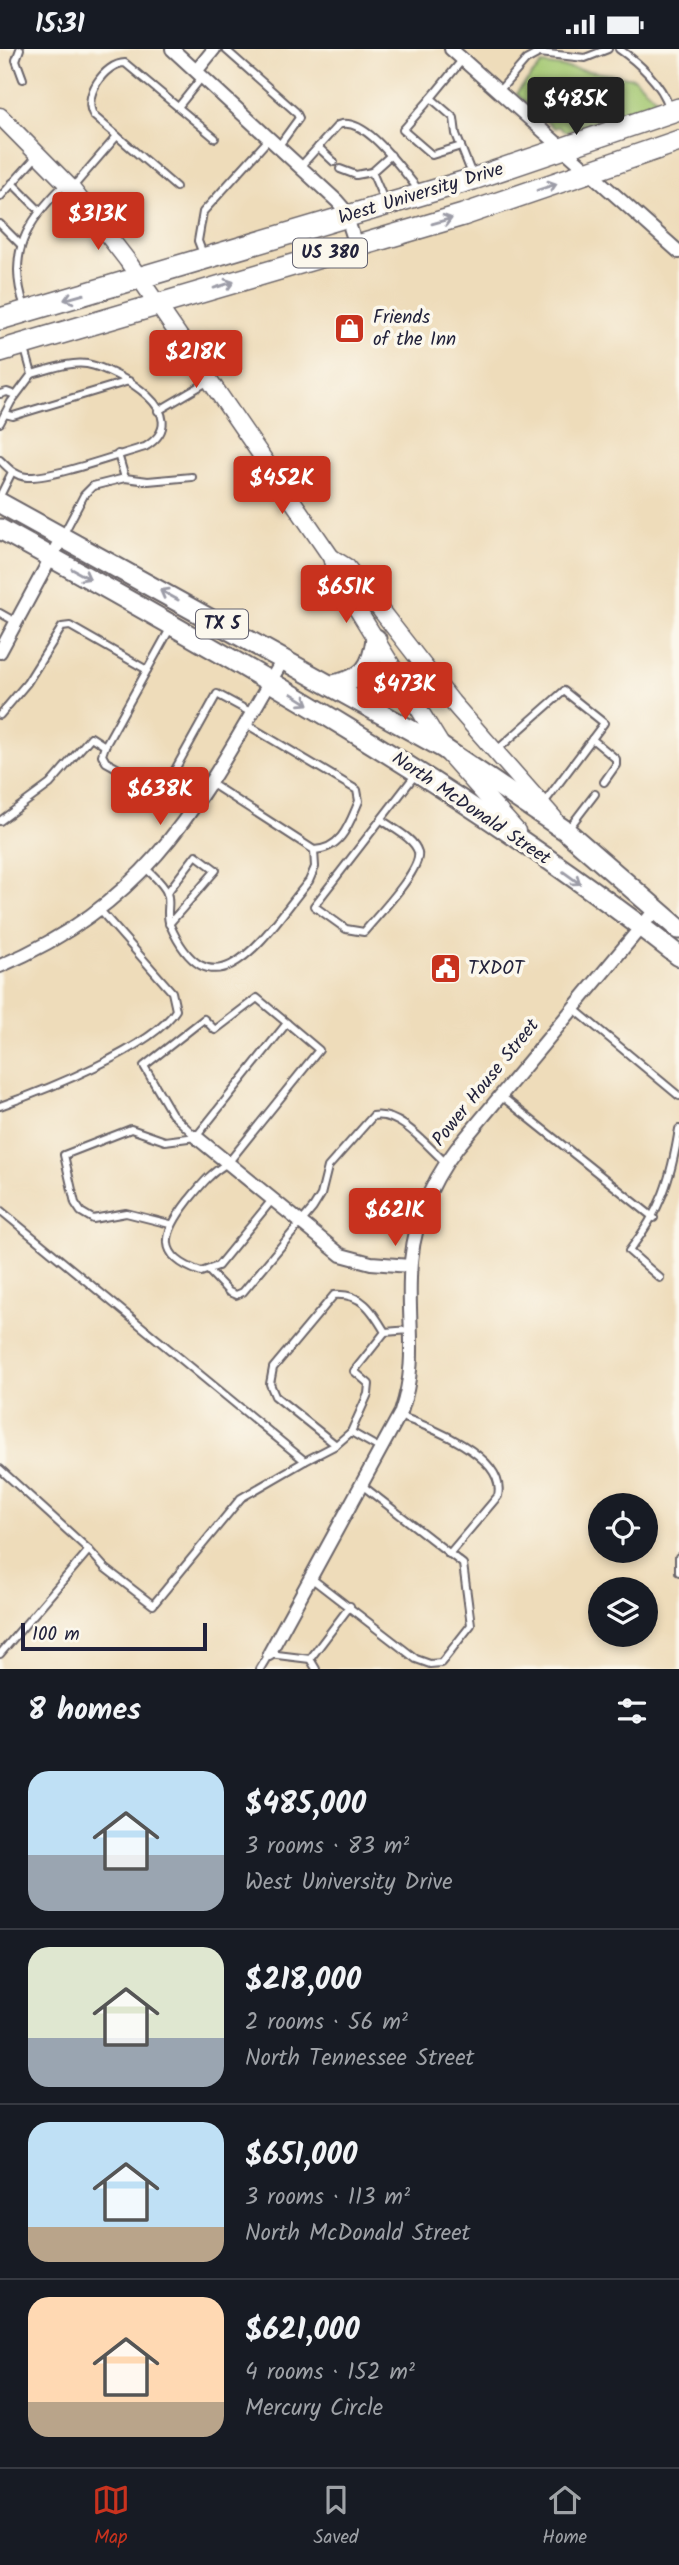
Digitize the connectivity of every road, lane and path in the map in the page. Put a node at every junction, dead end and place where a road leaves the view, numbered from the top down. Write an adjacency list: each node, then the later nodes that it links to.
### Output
1 (20, 49): 10 (lane)
2 (172, 49): 9 (street)
3 (214, 49): 9 (street)
4 (225, 49): 19 (lane)
5 (451, 49): 8 (street)
6 (608, 49): 11 (lane)
7 (619, 49): 14 (lane)
8 (463, 59): 11 (street); 12 (lane)
9 (200, 73): 13 (lane); 19 (street)
10 (23, 79)
11 (499, 91): 22 (street)
12 (431, 98): 20 (lane); 20 (lane)
13 (178, 106): 16 (lane); 17 (lane)
14 (675, 110): 22 (highway, West University Drive / US 380)
15 (0, 116): 23 (street)
16 (117, 136): 32 (lane); 33 (lane)
17 (215, 138)
18 (679, 141): 29 (highway, West University Drive / US 380)
19 (274, 143): 26 (street); 43 (lane)
20 (461, 146): 30 (lane)
21 (318, 147): 24 (lane); 25 (lane); 26 (lane)
22 (565, 150): 29 (street); 30 (highway, West University Drive / US 380)
23 (38, 154): 31 (lane); 32 (street)
24 (391, 155): 28 (lane); 34 (lane)
25 (334, 162)
26 (300, 167): 38 (street)
27 (340, 169): 28 (lane)
28 (372, 172): 36 (lane)
29 (592, 173): 41 (highway, West University Drive / US 380, one-way to 29); 42 (street)
30 (473, 179): 34 (highway, West University Drive / US 380)
31 (12, 183): 35 (lane); 37 (lane)
32 (69, 186): 37 (lane); 44 (street)
33 (176, 187)
34 (423, 194): 36 (highway, West University Drive / US 380)
35 (0, 197)
36 (386, 205): 38 (highway, West University Drive / US 380)
37 (40, 211): 40 (lane)
38 (346, 216): 41 (street); 43 (highway, West University Drive / US 380)
39 (0, 224): 40 (lane)
40 (21, 245): 46 (lane)
41 (356, 246): 45 (highway, West University Drive / US 380, one-way to 41)
42 (679, 252)
43 (205, 259): 44 (highway, West University Drive / US 380)
44 (140, 279): 45 (street); 46 (highway, West University Drive / US 380, one-way to 46)
45 (159, 305): 48 (highway, West University Drive / US 380); 51 (street)
46 (26, 311): 47 (highway, West University Drive / US 380)
47 (0, 319)
48 (23, 344): 49 (highway, West University Drive / US 380); 50 (lane)
49 (0, 351)
50 (32, 374): 52 (lane); 54 (lane)
51 (211, 380): 55 (lane); 68 (street)
52 (129, 381): 55 (lane); 56 (lane)
53 (0, 394): 54 (lane)
54 (15, 395): 56 (lane)
55 (158, 411): 58 (lane)
56 (5, 414): 57 (lane)
57 (0, 423)
58 (118, 454): 60 (lane); 62 (lane)
59 (0, 460): 60 (lane)
60 (12, 473): 63 (lane)
61 (192, 477): 62 (lane)
62 (125, 478): 66 (lane)
63 (0, 496)
64 (0, 503): 66 (main road, North McDonald Street / TX 5)
65 (0, 529): 67 (main road, North McDonald Street / TX 5)
66 (62, 537): 67 (street); 74 (main road, North McDonald Street / TX 5, one-way to 66)
67 (51, 557): 70 (street); 71 (main road, North McDonald Street / TX 5, one-way to 71)
68 (331, 557): 72 (street); 83 (street)
69 (0, 613): 70 (lane)
70 (16, 622): 73 (street)
71 (172, 625): 75 (lane); 76 (main road, North McDonald Street / TX 5)
72 (376, 639): 77 (main road); 82 (street)
73 (0, 652)
74 (284, 658): 76 (street); 77 (main road, North McDonald Street / TX 5)
75 (147, 670): 78 (lane); 81 (lane)
76 (271, 681): 79 (street); 84 (main road, North McDonald Street / TX 5, one-way to 84)
77 (333, 685): 82 (main road, North McDonald Street / TX 5)
78 (0, 715)
79 (249, 719): 86 (street); 87 (lane); 94 (lane)
80 (592, 739): 83 (lane); 85 (lane); 89 (lane)
81 (105, 746): 87 (lane); 92 (lane)
82 (443, 748): 93 (main road, North McDonald Street / TX 5); 95 (street)
83 (495, 752): 89 (street)
84 (417, 772): 91 (lane); 95 (main road, North McDonald Street / TX 5)
85 (604, 782)
86 (212, 784): 90 (street); 94 (lane)
87 (162, 793): 90 (lane)
88 (595, 793): 93 (lane)
89 (543, 805): 93 (street)
90 (194, 811): 96 (street)
91 (382, 820): 91 (lane)
92 (0, 821)
93 (566, 831): 99 (main road, North McDonald Street / TX 5)
94 (314, 850): 100 (lane)
95 (539, 855): 101 (main road, North McDonald Street / TX 5, one-way to 101)
96 (146, 868): 97 (lane); 98 (street)
97 (167, 893): 100 (lane); 100 (lane)
98 (99, 909): 104 (street); 109 (lane)
99 (656, 909): 101 (street, Power House Street); 102 (main road, North McDonald Street / TX 5)
100 (169, 924)
101 (640, 927): 103 (main road, North McDonald Street / TX 5); 105 (street, Power House Street)
102 (679, 929)
103 (679, 956)
104 (0, 966)
105 (573, 1008): 107 (street, Power House Street); 108 (lane)
106 (287, 1023): 111 (lane); 111 (lane); 112 (lane)
107 (500, 1095): 113 (street, Power House Street); 116 (lane)
108 (679, 1095)
109 (0, 1106)
110 (679, 1129): 116 (lane)
111 (196, 1137): 112 (street); 118 (lane)
112 (228, 1163): 114 (street); 118 (lane)
113 (446, 1163): 117 (lane); 119 (street, Power House Street)
114 (272, 1200): 117 (street); 120 (lane)
115 (0, 1210): 128 (lane)
116 (654, 1218): 121 (lane)
117 (300, 1223): 119 (street); 120 (lane)
118 (170, 1224): 120 (lane)
119 (410, 1266): 122 (street, Power House Street)
120 (208, 1270)
121 (660, 1278)
122 (412, 1330): 123 (lane); 124 (street, Power House Street)
123 (385, 1332): 125 (lane); 126 (lane)
124 (399, 1416): 127 (street, Power House Street); 132 (lane)
125 (351, 1431): 126 (lane); 127 (lane)
126 (336, 1445): 128 (lane)
127 (382, 1450): 130 (street, Power House Street)
128 (305, 1461): 131 (lane)
129 (0, 1469): 131 (lane)
130 (363, 1486): 132 (lane); 135 (street, Power House Street)
131 (89, 1550): 137 (lane)
132 (449, 1555): 136 (lane)
133 (679, 1557): 134 (lane)
134 (679, 1572)
135 (311, 1578): 136 (lane); 138 (street, Power House Street)
136 (350, 1607): 139 (lane)
137 (0, 1654)
138 (270, 1654): 139 (lane); 140 (lane)
139 (310, 1659): 141 (lane)
140 (260, 1669)
141 (316, 1669)

